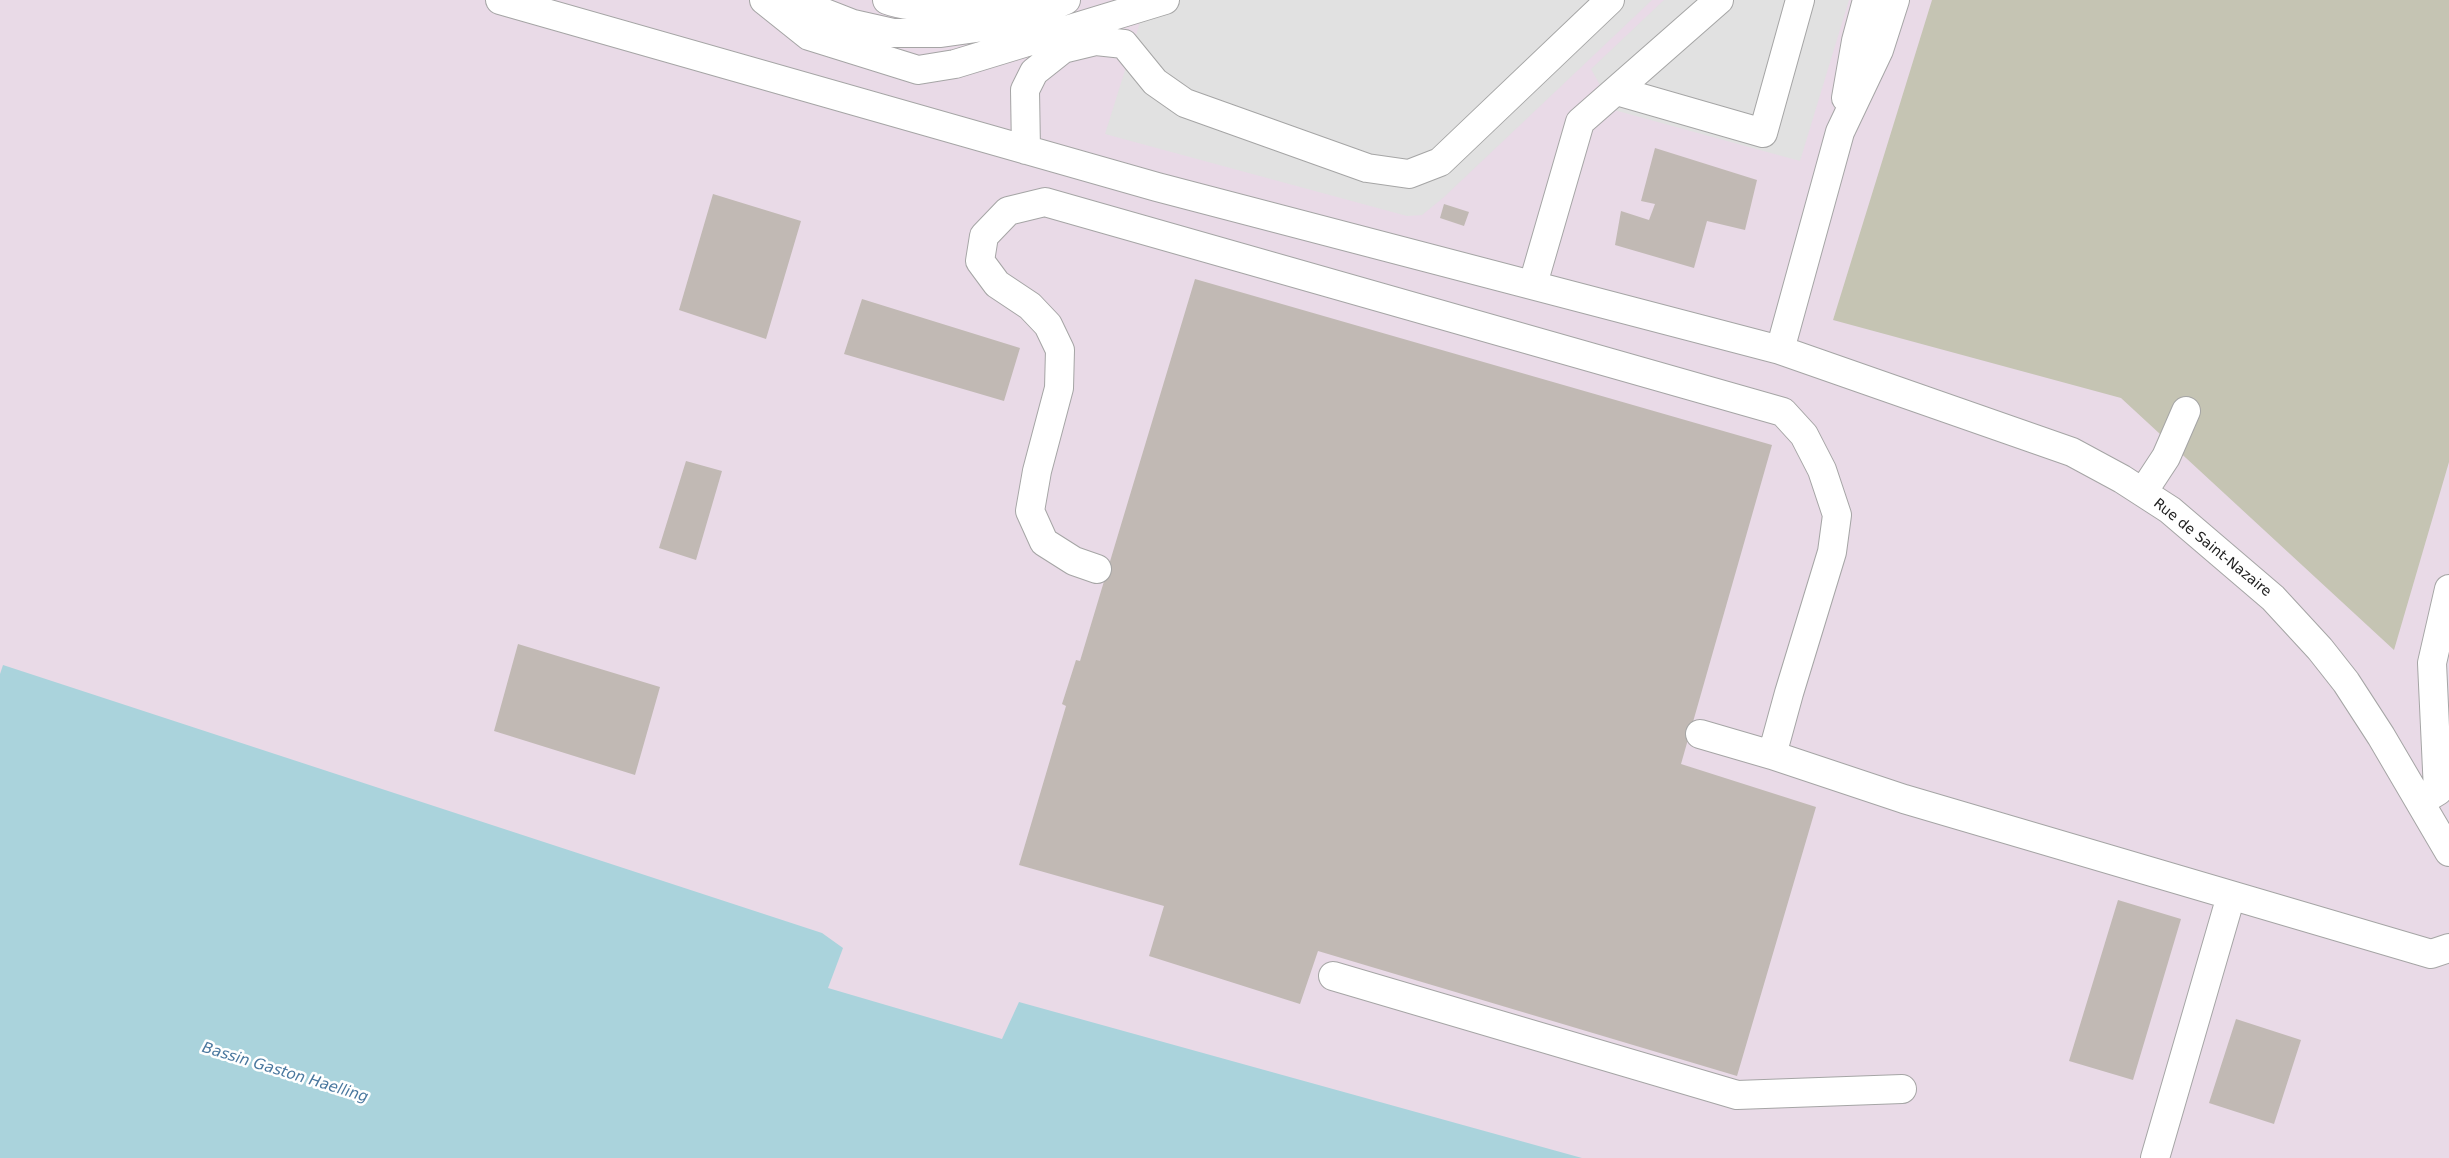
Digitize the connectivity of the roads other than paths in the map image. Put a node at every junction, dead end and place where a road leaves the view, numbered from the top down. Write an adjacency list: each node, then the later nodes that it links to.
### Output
1 (500, 0): 17 (street, Rue de Saint-Nazaire)
2 (764, 0): 7 (street)
3 (800, 0): 6 (street)
4 (887, 0): 5 (street)
5 (1034, 0)
6 (1066, 0)
7 (1165, 0)
8 (1173, 0): 14 (street)
9 (1610, 0): 14 (street)
10 (1720, 0): 15 (street)
11 (1800, 0): 15 (street)
12 (1867, 0): 16 (street)
13 (1895, 0): 16 (street)
14 (1096, 41): 17 (street)
15 (1617, 91): 18 (street)
16 (1840, 132): 19 (street)
17 (1026, 150): 18 (street, Rue de Saint-Nazaire)
18 (1533, 284): 19 (street, Rue de Saint-Nazaire)
19 (1780, 350): 21 (street, Rue de Saint-Nazaire)
20 (2186, 411): 21 (street)
21 (2143, 492): 26 (street, Rue de Saint-Nazaire)
22 (1097, 569): 25 (street)
23 (2447, 605): 26 (street)
24 (1700, 734): 25 (street)
25 (1772, 755): 28 (street)
26 (2420, 802): 27 (street, Rue de Saint-Nazaire)
27 (2449, 852)
28 (2231, 896): 29 (street); 32 (street)
29 (2449, 948)
30 (1333, 976): 31 (street)
31 (1902, 1089)
32 (2156, 1158)

